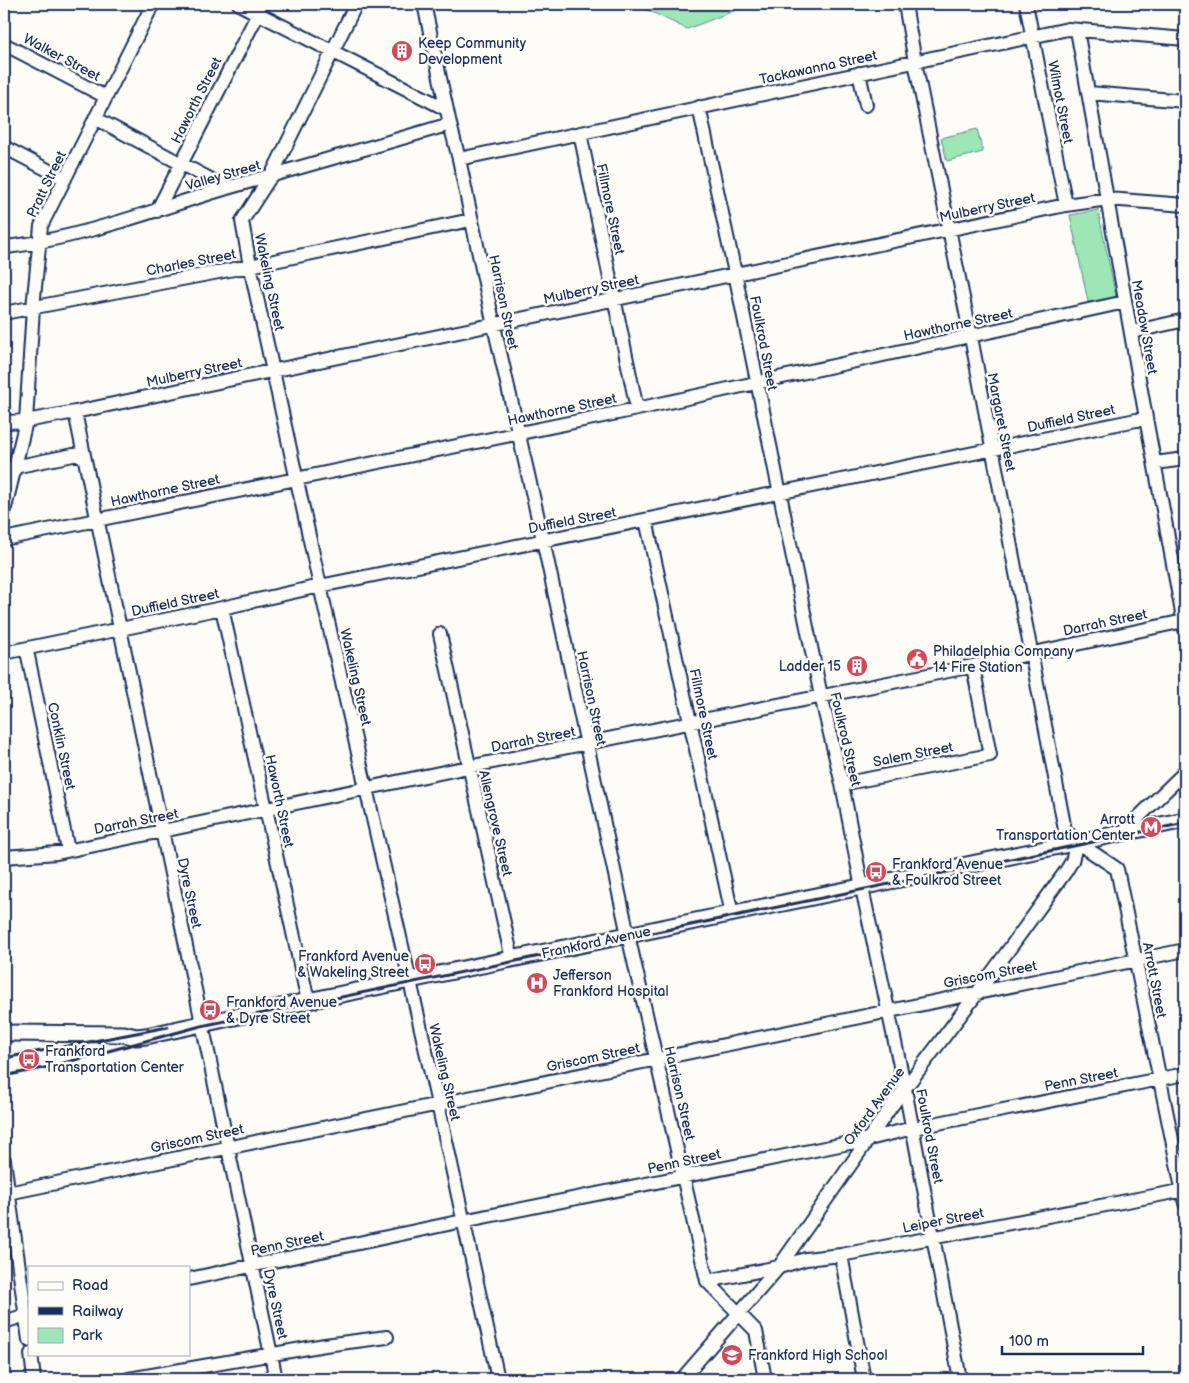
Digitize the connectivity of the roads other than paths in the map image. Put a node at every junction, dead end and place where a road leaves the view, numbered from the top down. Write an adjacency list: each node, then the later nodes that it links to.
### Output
1 (153, 4): 16 (street, Pratt Street)
2 (239, 4): 7 (street)
3 (356, 4): 12 (street, Wakeling Street)
4 (424, 4): 20 (street, Harrison Street)
5 (904, 4): 13 (street, Margaret Street)
6 (1026, 4): 9 (street, Wilmot Street)
7 (261, 9): 12 (street); 26 (street, Haworth Street)
8 (1077, 30): 9 (street, Tackawanna Street); 10 (street, Tackawanna Street); 15 (street, Meadow Street)
9 (1033, 37): 13 (street, Tackawanna Street); 32 (street, Wilmot Street)
10 (1185, 39)
11 (4, 44): 16 (street, Walker Street)
12 (332, 51): 20 (street); 27 (street, Wakeling Street)
13 (915, 62): 14 (street, Tackawanna Street); 35 (street, Margaret Street)
14 (859, 73): 18 (street); 19 (street, Tackawanna Street)
15 (1088, 93): 17 (street); 30 (street, Meadow Street)
16 (106, 97): 21 (street, Pratt Street)
17 (1185, 102)
18 (866, 105)
19 (699, 107): 23 (street, Tackawanna Street); 39 (street, Foulkrod Street)
20 (446, 109): 22 (street, Harrison Street)
21 (96, 118): 26 (street); 28 (street, Pratt Street)
22 (450, 124): 25 (street, Harrison Street); 27 (street, Valley Street)
23 (580, 132): 25 (street, Tackawanna Street); 40 (street, Fillmore Street)
24 (4, 147): 28 (street)
25 (459, 159): 34 (street, Harrison Street)
26 (181, 163): 29 (street); 33 (street, Haworth Street)
27 (271, 176): 29 (street, Valley Street); 38 (street, Wakeling Street)
28 (65, 179): 36 (street, Pratt Street)
29 (227, 188): 33 (street, Valley Street)
30 (1108, 199): 31 (street, Mulberry Street); 32 (street, Mulberry Street); 41 (street, Meadow Street)
31 (1185, 205)
32 (1066, 206): 35 (street, Mulberry Street)
33 (157, 211): 36 (street, Valley Street)
34 (471, 220): 38 (street, Charles Street); 45 (street, Harrison Street)
35 (950, 230): 39 (street, Mulberry Street); 47 (street, Margaret Street)
36 (39, 243): 37 (street, Valley Street); 42 (street, Pratt Street)
37 (4, 246)
38 (250, 266): 42 (street, Charles Street); 48 (street, Wakeling Street)
39 (735, 273): 40 (street, Mulberry Street); 49 (street, Foulkrod Street)
40 (615, 299): 45 (street, Mulberry Street); 50 (street, Fillmore Street)
41 (1125, 302): 46 (street, Meadow Street); 47 (street, Hawthorne Street)
42 (34, 308): 43 (street, Charles Street); 53 (street, Pratt Street)
43 (4, 313)
44 (1185, 320): 46 (street)
45 (494, 326): 48 (street, Mulberry Street); 55 (street, Harrison Street)
46 (1132, 332): 52 (street, Meadow Street)
47 (971, 337): 49 (street, Hawthorne Street); 56 (street, Margaret Street)
48 (274, 370): 51 (street, Mulberry Street); 61 (street, Wakeling Street)
49 (756, 383): 50 (street, Hawthorne Street); 62 (street, Foulkrod Street)
50 (637, 409): 55 (street, Hawthorne Street)
51 (75, 412): 53 (street, Mulberry Street); 57 (street, Dyre Street)
52 (1146, 418): 56 (street, Duffield Street); 59 (street, Meadow Street)
53 (26, 420): 54 (street, Mulberry Street); 60 (street, Pratt Street)
54 (4, 422)
55 (518, 434): 61 (street, Hawthorne Street); 67 (street, Harrison Street)
56 (992, 450): 62 (street, Duffield Street); 76 (street, Margaret Street)
57 (83, 453): 60 (street); 64 (street, Dyre Street)
58 (1185, 459): 59 (street)
59 (1155, 463): 69 (street, Meadow Street)
60 (9, 470): 63 (street, Pratt Street)
61 (298, 479): 64 (street, Hawthorne Street); 68 (street, Wakeling Street)
62 (780, 493): 65 (street, Duffield Street); 78 (street, Foulkrod Street)
63 (4, 512)
64 (98, 520): 66 (street, Hawthorne Street); 72 (street, Dyre Street)
65 (646, 520): 67 (street, Duffield Street); 79 (street, Fillmore Street)
66 (4, 539)
67 (543, 540): 68 (street, Duffield Street); 80 (street, Harrison Street)
68 (320, 586): 70 (street, Duffield Street); 84 (street, Wakeling Street)
69 (1182, 591): 71 (street, Meadow Street)
70 (222, 608): 72 (street, Duffield Street); 85 (street, Haworth Street)
71 (1184, 625): 76 (street, Darrah Street)
72 (120, 629): 74 (street, Duffield Street); 87 (street, Dyre Street)
73 (440, 634): 81 (street, Allengrove Street)
74 (25, 648): 75 (street, Duffield Street); 90 (street, Conklin Street)
75 (4, 653)
76 (1031, 653): 77 (street, Darrah Street); 89 (street, Margaret Street)
77 (972, 666): 78 (street, Darrah Street); 83 (street, Salem Street)
78 (821, 696): 79 (street, Darrah Street); 83 (street, Foulkrod Street)
79 (691, 723): 80 (street, Darrah Street); 93 (street, Fillmore Street)
80 (586, 744): 81 (street, Darrah Street); 94 (street, Harrison Street)
81 (468, 767): 84 (street, Darrah Street); 96 (street, Allengrove Street)
82 (1185, 772): 88 (street)
83 (842, 784): 92 (street, Foulkrod Street)
84 (366, 788): 85 (street, Darrah Street); 98 (street, Wakeling Street)
85 (267, 809): 87 (street, Darrah Street); 100 (street, Haworth Street)
86 (1185, 820): 88 (main road, Frankford Avenue)
87 (162, 831): 90 (street, Darrah Street); 102 (street, Dyre Street)
88 (1122, 833): 89 (main road, Frankford Avenue)
89 (1077, 842): 92 (main road, Frankford Avenue); 97 (street, Arrott Street); 99 (street, Oxford Avenue)
90 (68, 850): 91 (street, Darrah Street)
91 (4, 856)
92 (862, 888): 93 (main road, Frankford Avenue); 101 (street, Foulkrod Street)
93 (732, 914): 94 (main road, Frankford Avenue)
94 (628, 935): 96 (main road, Frankford Avenue); 104 (street, Harrison Street)
95 (1185, 950): 97 (street, Griscom Street)
96 (512, 959): 98 (main road, Frankford Avenue)
97 (1136, 961): 99 (street, Griscom Street); 106 (street, Arrott Street)
98 (409, 981): 100 (main road, Frankford Avenue); 108 (street, Wakeling Street)
99 (978, 992): 101 (street, Griscom Street); 107 (street, Oxford Avenue)
100 (308, 1001): 102 (main road, Frankford Avenue)
101 (888, 1010): 104 (street, Griscom Street); 107 (street, Foulkrod Street)
102 (202, 1023): 103 (main road, Frankford Avenue); 111 (street, Dyre Street)
103 (4, 1034)
104 (657, 1059): 108 (street, Griscom Street); 113 (street, Harrison Street)
105 (1185, 1074): 106 (street, Penn Street)
106 (1160, 1079): 109 (street, Penn Street); 115 (street, Arrott Street)
107 (905, 1089): 109 (street, Foulkrod Street); 110 (street, Oxford Avenue)
108 (438, 1104): 111 (street, Griscom Street); 116 (street, Wakeling Street)
109 (913, 1128): 110 (street, Penn Street); 117 (street, Foulkrod Street)
110 (868, 1139): 113 (street, Penn Street); 120 (street, Oxford Avenue)
111 (229, 1147): 114 (street, Griscom Street); 119 (street, Dyre Street)
112 (4, 1160): 114 (street)
113 (683, 1177): 116 (street, Penn Street); 122 (street, Harrison Street)
114 (8, 1193): 123 (street)
115 (1184, 1195): 117 (street, Leiper Street)
116 (463, 1222): 119 (street, Penn Street); 133 (street, Wakeling Street)
117 (934, 1237): 118 (street, Leiper Street); 137 (street, Foulkrod Street)
118 (841, 1255): 120 (street, Leiper Street); 136 (street)
119 (253, 1265): 121 (street, Penn Street); 128 (street, Dyre Street)
120 (779, 1267): 122 (street, Leiper Street); 124 (street, Oxford Avenue)
121 (190, 1279)
122 (706, 1281): 124 (street)
123 (27, 1314): 125 (street); 126 (street)
124 (740, 1314): 134 (street, Oxford Avenue); 135 (street)
125 (4, 1322)
126 (28, 1327)
127 (387, 1336): 128 (street)
128 (271, 1355): 131 (street); 132 (street, Dyre Street)
129 (31, 1356): 130 (street)
130 (34, 1379)
131 (129, 1379)
132 (276, 1379)
133 (498, 1379)
134 (682, 1379)
135 (765, 1379)
136 (864, 1379)
137 (960, 1379)

